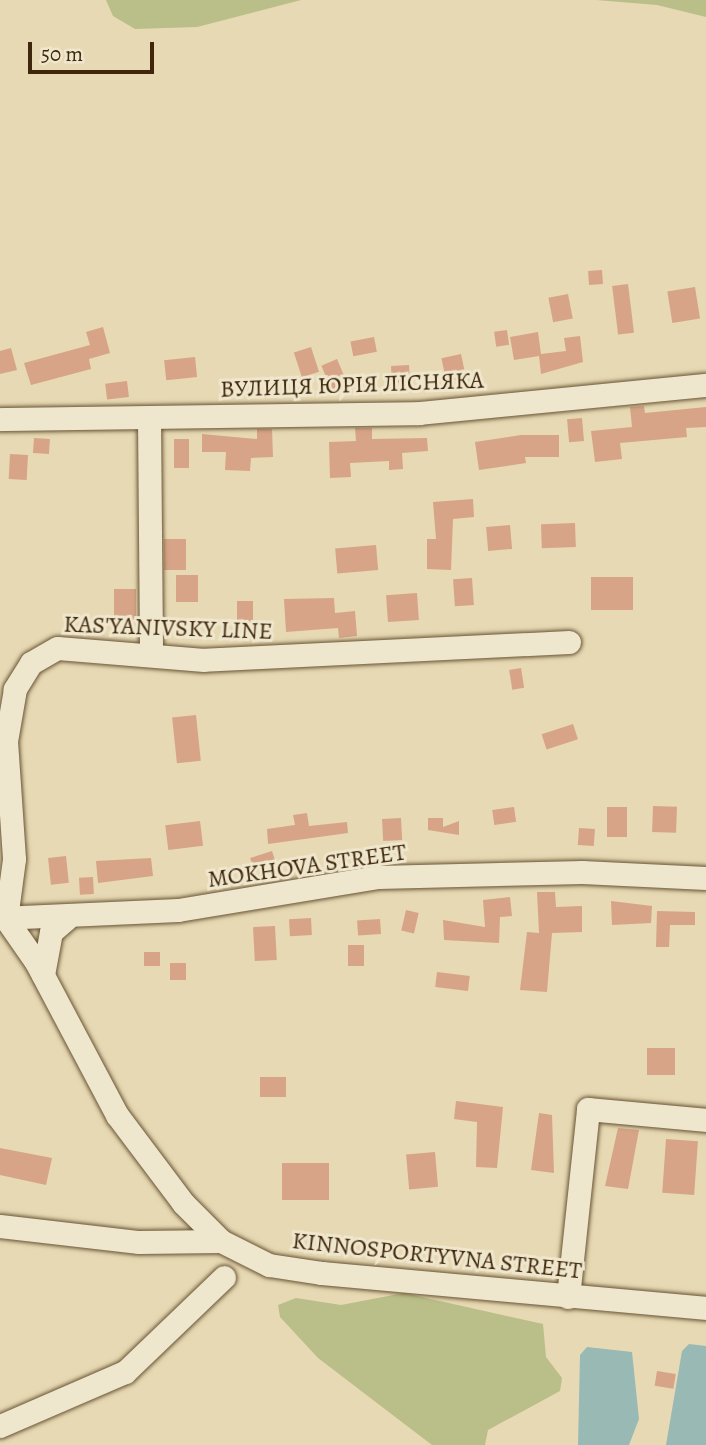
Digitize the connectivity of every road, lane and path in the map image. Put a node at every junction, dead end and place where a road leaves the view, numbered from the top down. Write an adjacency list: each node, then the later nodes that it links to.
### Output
1 (706, 385): 2 (street, ВУЛИЦЯ ЮРІЯ ЛІСНЯКА)
2 (149, 418): 3 (street, ВУЛИЦЯ ЮРІЯ ЛІСНЯКА); 5 (street)
3 (0, 419)
4 (569, 642): 5 (street, KAS'YANIVSKY LINE)
5 (151, 652): 7 (street, KAS'YANIVSKY LINE)
6 (706, 878): 8 (street, MOKHOVA STREET)
7 (3, 918): 8 (street, MOKHOVA STREET); 9 (street, KINNOSPORTYVNA STREET)
8 (67, 918): 9 (street)
9 (43, 978): 12 (street, KINNOSPORTYVNA STREET)
10 (706, 1120): 14 (street)
11 (0, 1226): 12 (street)
12 (221, 1241): 14 (street, KINNOSPORTYVNA STREET)
13 (223, 1277): 16 (street)
14 (568, 1297): 15 (street, KINNOSPORTYVNA STREET)
15 (706, 1308)
16 (0, 1426)

